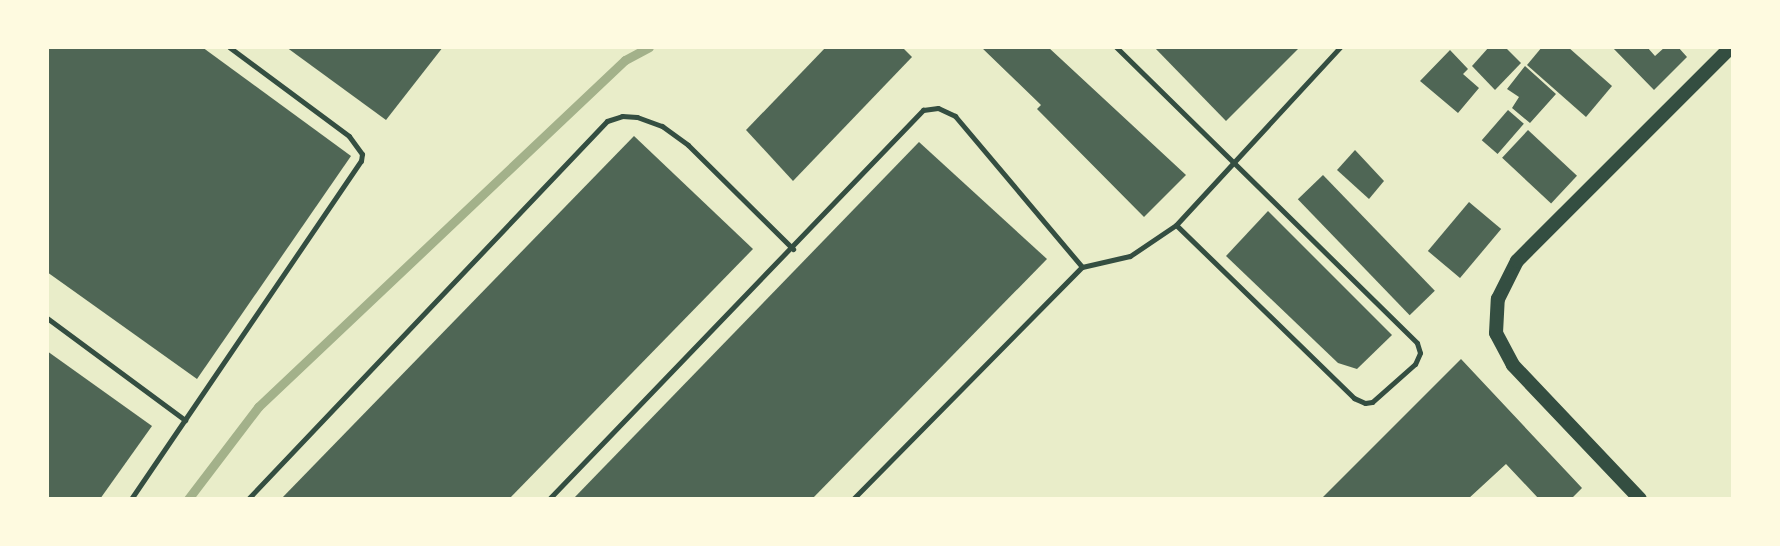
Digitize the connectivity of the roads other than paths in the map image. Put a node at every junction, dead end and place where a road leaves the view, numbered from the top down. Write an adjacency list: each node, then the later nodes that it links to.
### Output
1 (229, 47): 10 (lane)
2 (1116, 47): 5 (lane)
3 (1340, 47): 5 (lane)
4 (1731, 47): 15 (main road)
5 (1235, 161): 6 (lane); 6 (lane)
6 (1176, 225): 8 (lane)
7 (793, 249): 8 (lane); 12 (lane); 13 (lane)
8 (1082, 267): 14 (lane)
9 (47, 318): 10 (lane)
10 (185, 420): 11 (lane)
11 (131, 499)
12 (248, 499)
13 (549, 499)
14 (853, 499)
15 (1640, 499)

